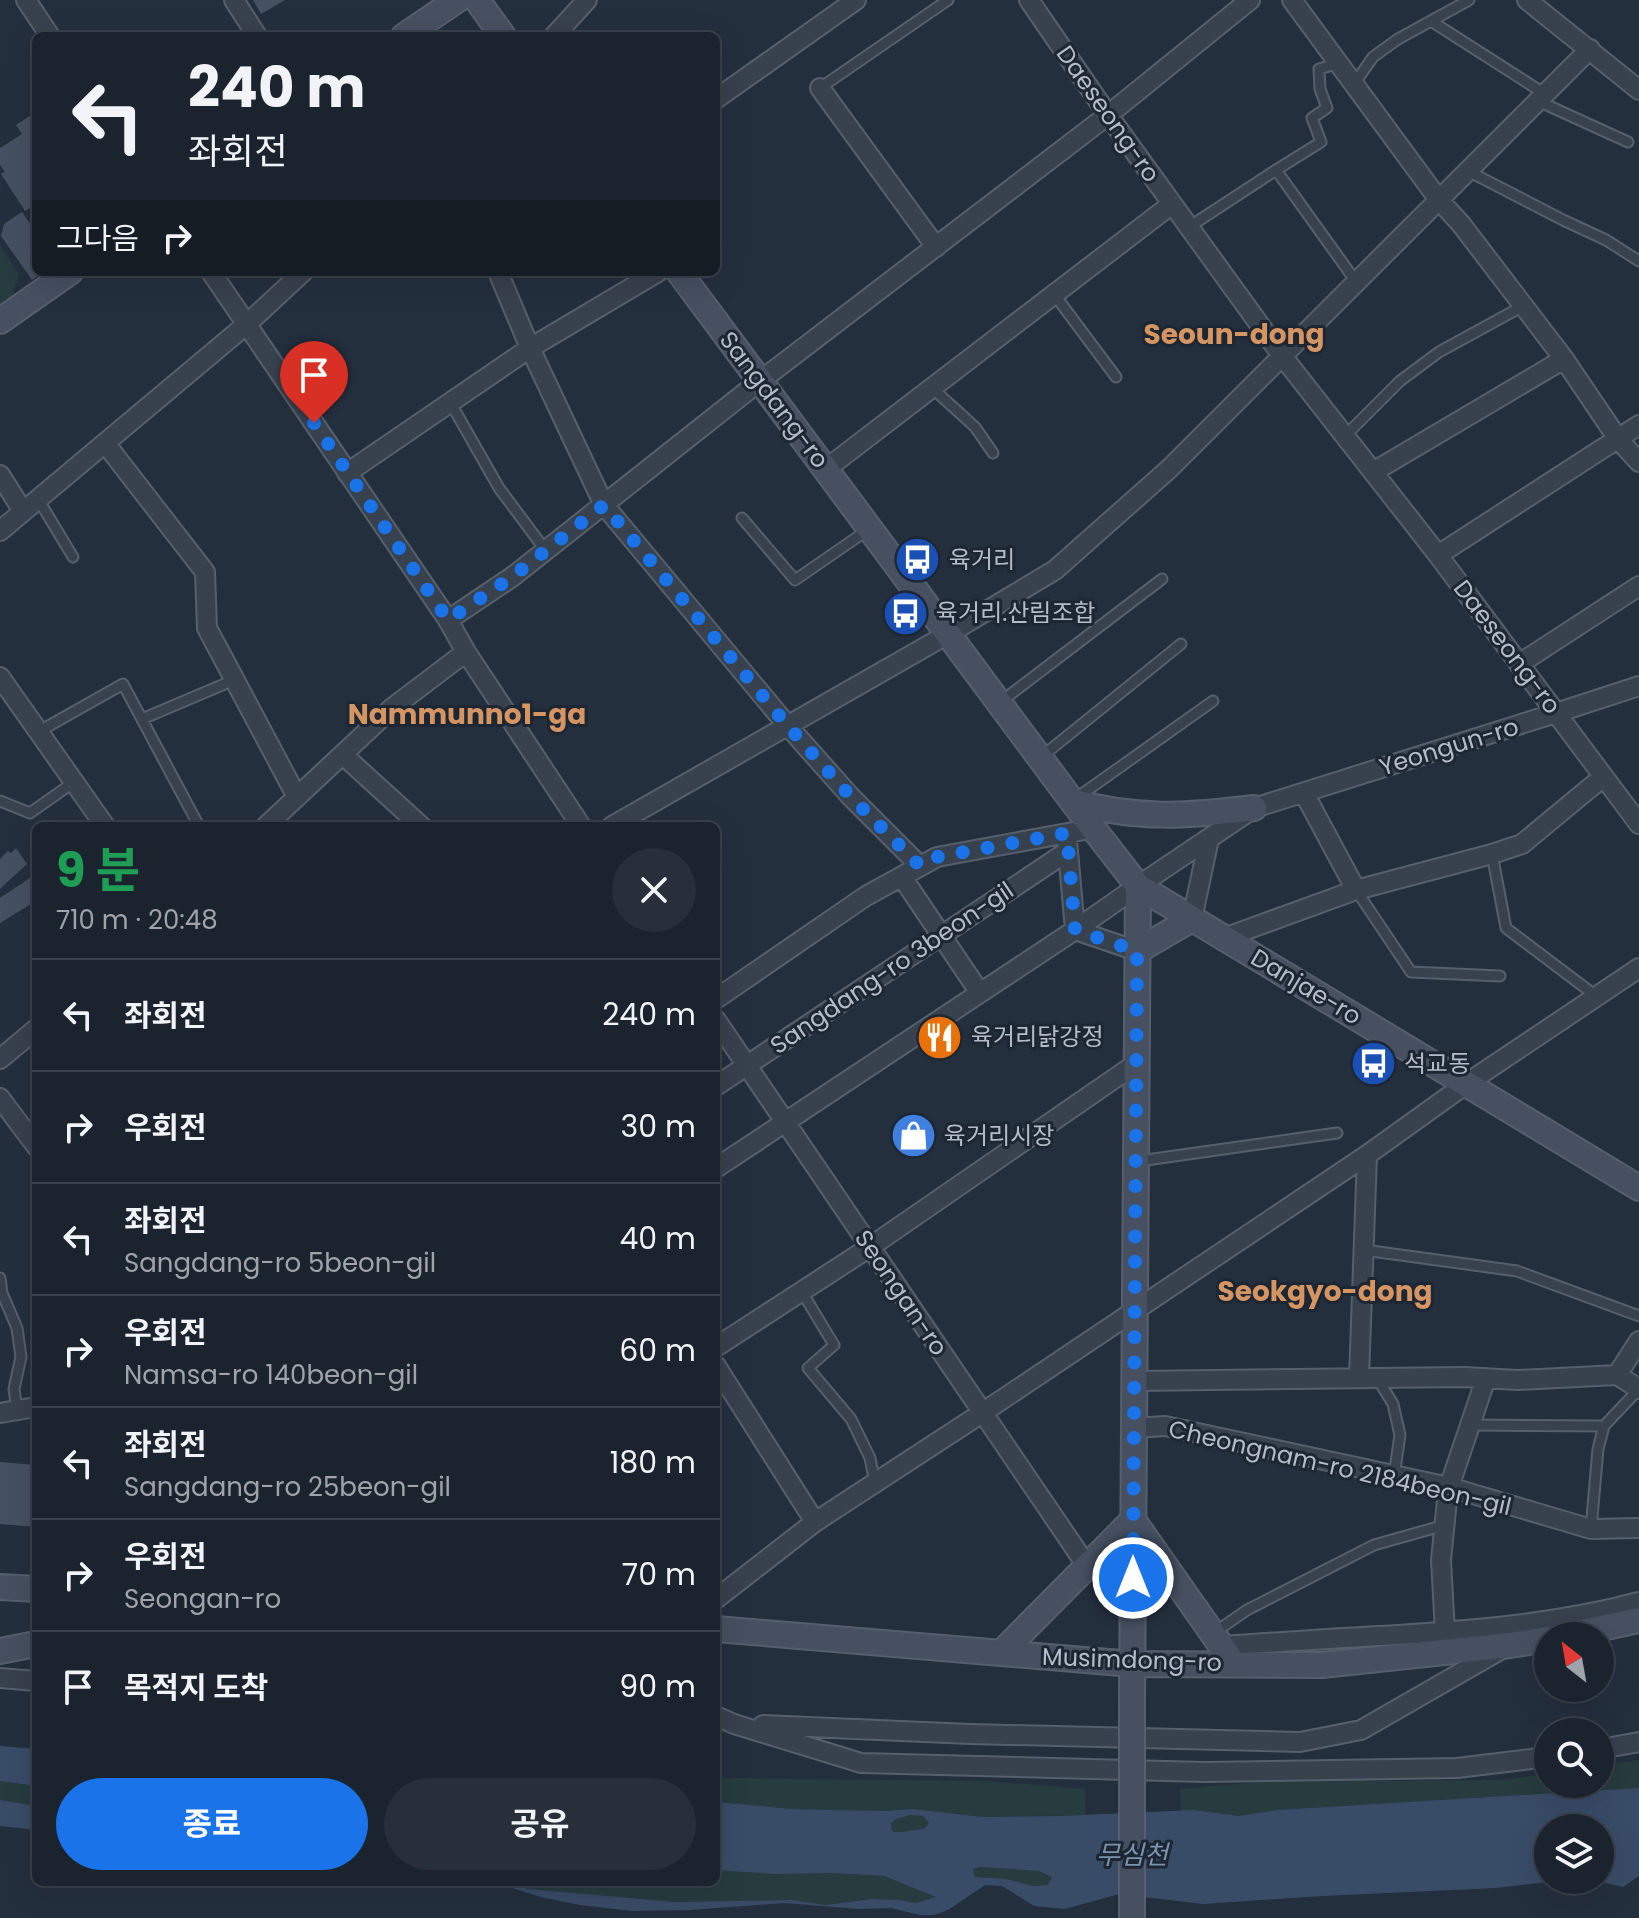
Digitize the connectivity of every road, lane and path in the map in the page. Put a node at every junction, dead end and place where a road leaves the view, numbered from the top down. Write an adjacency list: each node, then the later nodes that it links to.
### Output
1 (26, 0): 14 (street)
2 (234, 0): 15 (street)
3 (457, 0): 16 (main road)
4 (477, 0): 17 (main road)
5 (587, 0): 18 (street)
6 (948, 0): 22 (lane)
7 (1029, 0): 26 (street, Daeseong-ro)
8 (1250, 0): 26 (street)
9 (1292, 0): 20 (street)
10 (1469, 0): 13 (lane)
11 (1527, 0): 19 (street)
12 (844, 4): 24 (street)
13 (1431, 21): 21 (lane); 25 (lane)
14 (47, 32)
15 (254, 32)
16 (414, 32)
17 (500, 32)
18 (558, 32)
19 (1590, 49): 23 (street); 25 (street)
20 (1339, 63): 21 (street); 28 (lane)
21 (1354, 84): 30 (street)
22 (820, 88): 33 (street)
23 (1639, 90)
24 (720, 96)
25 (1541, 98): 27 (lane); 29 (street)
26 (1108, 115): 31 (street, Daeseong-ro); 33 (street)
27 (1628, 142)
28 (1276, 170): 32 (lane); 41 (lane)
29 (1468, 171): 30 (street); 34 (lane)
30 (1439, 200): 41 (street); 43 (street)
31 (1172, 204): 32 (street, Daeseong-ro); 42 (street)
32 (1189, 227): 47 (street, Daeseong-ro)
33 (936, 247): 50 (street)
34 (1639, 261)
35 (64, 276): 44 (main road)
36 (214, 276): 45 (street)
37 (299, 276): 45 (street)
38 (500, 276): 46 (street)
39 (651, 276): 46 (street)
40 (682, 276): 50 (main road, Sangdang-ro)
41 (1357, 283): 47 (street)
42 (1054, 294): 49 (lane); 51 (street)
43 (1523, 306): 48 (street); 54 (lane)
44 (0, 321)
45 (247, 324): 56 (street); 61 (street)
46 (530, 348): 52 (street); 64 (street)
47 (1283, 357): 54 (street, Daeseong-ro); 75 (street)
48 (1564, 359): 55 (street); 60 (street)
49 (1116, 377)
50 (760, 381): 59 (main road, Sangdang-ro); 64 (street)
51 (932, 388): 57 (lane); 59 (street)
52 (450, 402): 61 (street); 69 (lane)
53 (1639, 425): 55 (street)
54 (1345, 436): 60 (street, Daeseong-ro)
55 (1618, 439): 58 (street); 70 (street)
56 (105, 443): 63 (street); 80 (street)
57 (993, 453)
58 (1639, 462)
59 (826, 469): 67 (main road, Sangdang-ro)
60 (1373, 472): 70 (street, Daeseong-ro)
61 (347, 473): 74 (street)
62 (0, 475): 65 (street)
63 (38, 499): 65 (street); 71 (lane)
64 (604, 505): 69 (street); 86 (street)
65 (23, 511): 68 (street)
66 (742, 518): 67 (lane)
67 (870, 528): 75 (main road, Sangdang-ro)
68 (0, 531)
69 (546, 551): 74 (street)
70 (1438, 555): 78 (street, Daeseong-ro)
71 (73, 557)
72 (1162, 579): 83 (lane)
73 (1639, 586): 78 (street)
74 (448, 620): 77 (street)
75 (948, 634): 83 (main road, Sangdang-ro); 86 (street)
76 (1181, 644): 89 (lane)
77 (466, 652): 88 (street); 101 (street)
78 (1519, 664): 84 (street, Daeseong-ro)
79 (0, 677): 87 (street)
80 (234, 680): 85 (lane); 93 (street)
81 (1639, 686): 84 (street, Yeongun-ro)
82 (1213, 701): 95 (lane)
83 (999, 703): 89 (main road, Sangdang-ro)
84 (1556, 713): 90 (street, Daeseong-ro); 92 (street, Yeongun-ro)
85 (142, 719): 87 (lane); 98 (lane)
86 (787, 725): 102 (street); 108 (street)
87 (38, 732): 91 (street)
88 (343, 755): 93 (street); 100 (street)
89 (1040, 758): 95 (main road, Sangdang-ro)
90 (1603, 777): 103 (street, Daeseong-ro); 107 (street)
91 (74, 782): 94 (lane); 97 (street)
92 (1304, 793): 96 (street, Yeongun-ro); 111 (street)
93 (297, 797): 99 (street)
94 (0, 801)
95 (1072, 801): 96 (main road); 104 (main road, Sangdang-ro)
96 (1254, 808): 105 (street, Yeongun-ro)
97 (102, 822)
98 (196, 822)
99 (270, 822)
100 (417, 822)
101 (578, 822)
102 (619, 822)
103 (1639, 824)
104 (1095, 828): 106 (street); 110 (main road, Sangdang-ro)
105 (1209, 839): 110 (street, Yeongun-ro); 112 (street)
106 (1068, 842): 108 (street); 113 (street); 114 (street, Sangdang-ro 3beon-gil)
107 (1492, 854): 111 (street); 121 (lane)
108 (920, 866): 109 (street)
109 (902, 877): 114 (street); 120 (street)
110 (1138, 886): 112 (main road, Danjae-ro); 113 (street, Yeongun-ro); 116 (main road)
111 (1356, 890): 115 (street); 118 (lane)
112 (1192, 919): 115 (main road, Danjae-ro); 116 (main road)
113 (1075, 930): 116 (street); 119 (street, Yeongun-ro)
114 (941, 934): 119 (street); 126 (street, Sangdang-ro 3beon-gil)
115 (1224, 938): 128 (main road, Danjae-ro)
116 (1137, 951): 125 (main road)
117 (1639, 968): 121 (street)
118 (1500, 976)
119 (980, 993): 130 (street, Yeongun-ro)
120 (720, 996)
121 (1596, 996): 128 (street)
122 (720, 1026): 126 (street, Seongan-ro)
123 (32, 1032): 124 (street)
124 (0, 1059)
125 (1137, 1063): 134 (main road); 137 (street)
126 (747, 1065): 127 (street, Sangdang-ro 3beon-gil); 130 (street, Seongan-ro)
127 (720, 1083)
128 (1466, 1084): 133 (street); 136 (main road, Danjae-ro)
129 (0, 1098): 132 (street)
130 (785, 1121): 135 (street, Yeongun-ro); 137 (street, Seongan-ro)
131 (1337, 1133): 134 (lane)
132 (32, 1141)
133 (1367, 1155): 138 (street); 141 (street)
134 (1136, 1161): 141 (main road)
135 (720, 1165)
136 (1639, 1188)
137 (870, 1247): 140 (street); 153 (street, Seongan-ro)
138 (1364, 1250): 142 (lane); 147 (street)
139 (0, 1278): 152 (lane)
140 (802, 1292): 144 (street); 158 (lane)
141 (1135, 1310): 149 (main road); 153 (street)
142 (1639, 1316)
143 (1639, 1341): 146 (street)
144 (720, 1344)
145 (720, 1372): 161 (street)
146 (1617, 1375): 148 (street); 150 (street)
147 (1368, 1378): 148 (street); 149 (street); 157 (lane)
148 (1486, 1378): 154 (street)
149 (1134, 1381): 156 (main road)
150 (1639, 1389): 155 (lane)
151 (32, 1408): 152 (street)
152 (8, 1412)
153 (982, 1413): 158 (street); 165 (street, Seongan-ro)
154 (1471, 1425): 155 (lane); 159 (street)
155 (1604, 1426): 164 (lane)
156 (1134, 1428): 157 (street, Cheongnam-ro 2184beon-gil); 160 (main road)
157 (1394, 1476): 159 (street, Cheongnam-ro 2184beon-gil)
158 (875, 1483): 161 (street)
159 (1449, 1487): 162 (street); 164 (street, Cheongnam-ro 2184beon-gil)
160 (1133, 1520): 165 (main road); 177 (main road); 180 (main road)
161 (815, 1522): 168 (street)
162 (1445, 1525): 173 (street); 177 (lane, Musimdong-ro)
163 (1639, 1528): 164 (street, Cheongnam-ro 2184beon-gil)
164 (1591, 1529)
165 (1087, 1566): 179 (main road)
166 (0, 1587): 167 (main road)
167 (32, 1589)
168 (720, 1596)
169 (1639, 1602): 173 (street, Musimdong-ro)
170 (1639, 1620): 171 (main road)
171 (1614, 1625)
172 (720, 1629): 179 (main road, Musimdong-ro)
173 (1445, 1632): 177 (street, Musimdong-ro)
174 (1534, 1641): 176 (main road, Musimdong-ro)
175 (32, 1645): 178 (main road)
176 (1510, 1645): 177 (main road, Musimdong-ro); 183 (street)
177 (1223, 1648): 180 (main road, Musimdong-ro)
178 (0, 1651)
179 (1001, 1653): 180 (main road, Musimdong-ro)
180 (1133, 1664): 187 (main road, bridge)
181 (0, 1678): 182 (street)
182 (32, 1681)
183 (725, 1724): 186 (street)
184 (1636, 1742): 185 (street)
185 (1614, 1746)
186 (1534, 1759)
187 (1132, 1918)

